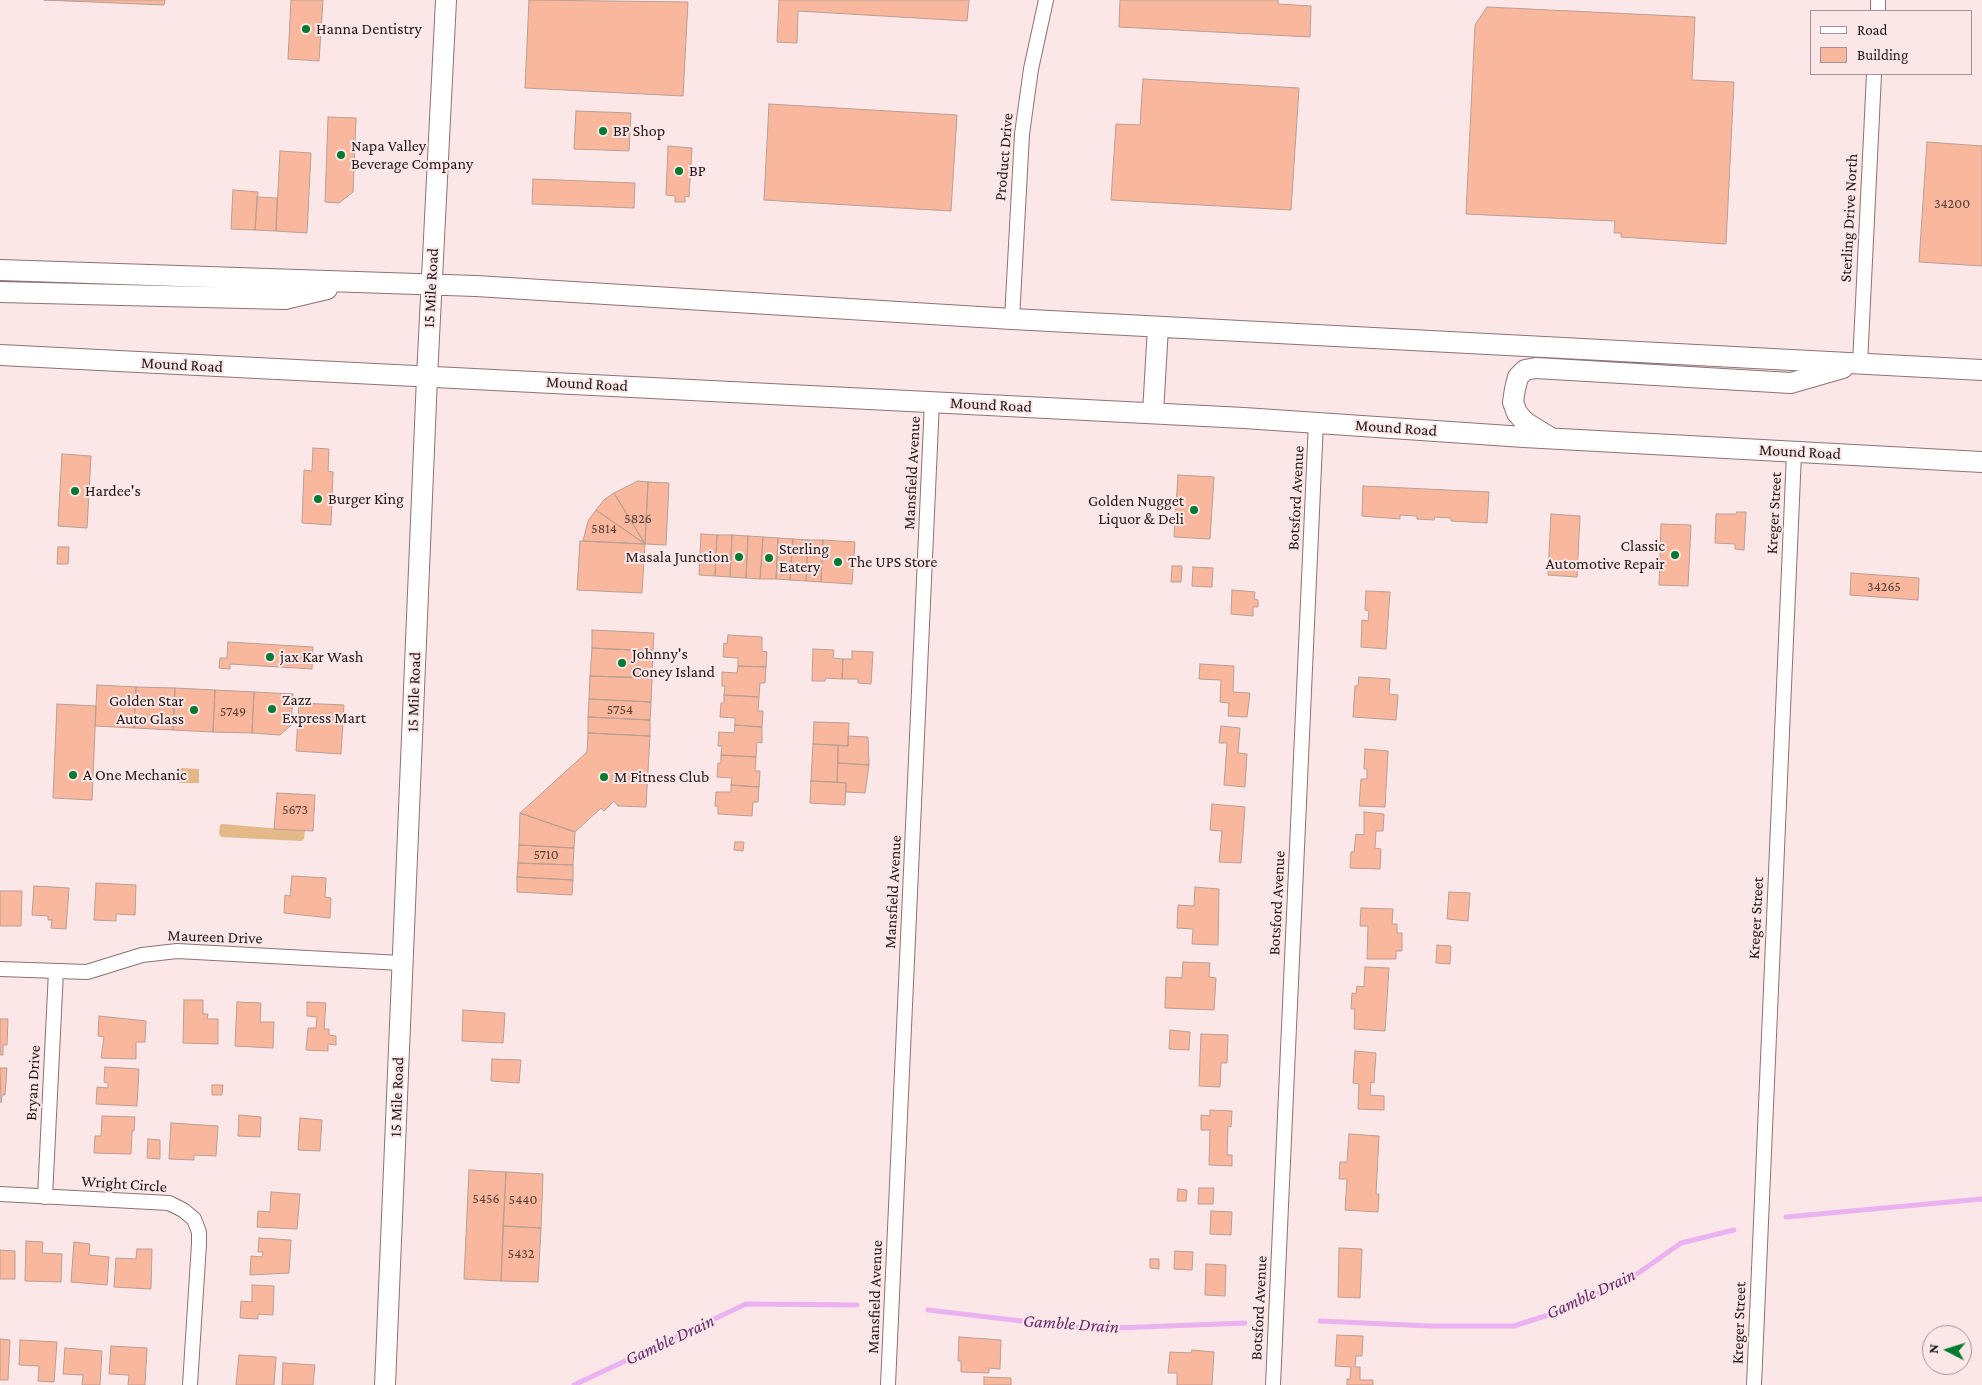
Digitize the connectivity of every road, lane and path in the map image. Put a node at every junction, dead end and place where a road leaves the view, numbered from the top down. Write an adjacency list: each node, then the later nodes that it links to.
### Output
1 (446, 0): 6 (main road, 15 Mile Road)
2 (1046, 0): 8 (street, Product Drive)
3 (1874, 75): 11 (street, Sterling Drive North)
4 (0, 270): 5 (main road)
5 (348, 284): 6 (main road); 7 (main road)
6 (432, 284): 8 (main road); 13 (main road, 15 Mile Road)
7 (0, 292)
8 (1012, 319): 9 (main road)
9 (1158, 327): 11 (main road); 15 (main road)
10 (0, 355): 13 (main road, Mound Road)
11 (1860, 364): 12 (main road); 17 (main road)
12 (1982, 370)
13 (427, 377): 14 (main road, Mound Road); 20 (main road, 15 Mile Road)
14 (932, 401): 15 (main road, Mound Road); 27 (street, Mansfield Avenue)
15 (1153, 413): 16 (main road, Mound Road)
16 (1316, 422): 17 (main road, Mound Road); 28 (street, Botsford Avenue)
17 (1554, 439): 18 (main road, Mound Road)
18 (1794, 453): 19 (main road, Mound Road); 29 (street, Kreger Street)
19 (1982, 462)
20 (401, 963): 22 (street, Maureen Drive); 26 (main road, 15 Mile Road)
21 (0, 969): 22 (street, Maureen Drive)
22 (56, 971): 24 (street, Bryan Drive)
23 (0, 1194): 24 (street, Wright Circle)
24 (46, 1197): 25 (street, Wright Circle)
25 (190, 1385)
26 (385, 1385)
27 (888, 1385)
28 (1273, 1385)
29 (1754, 1385)

